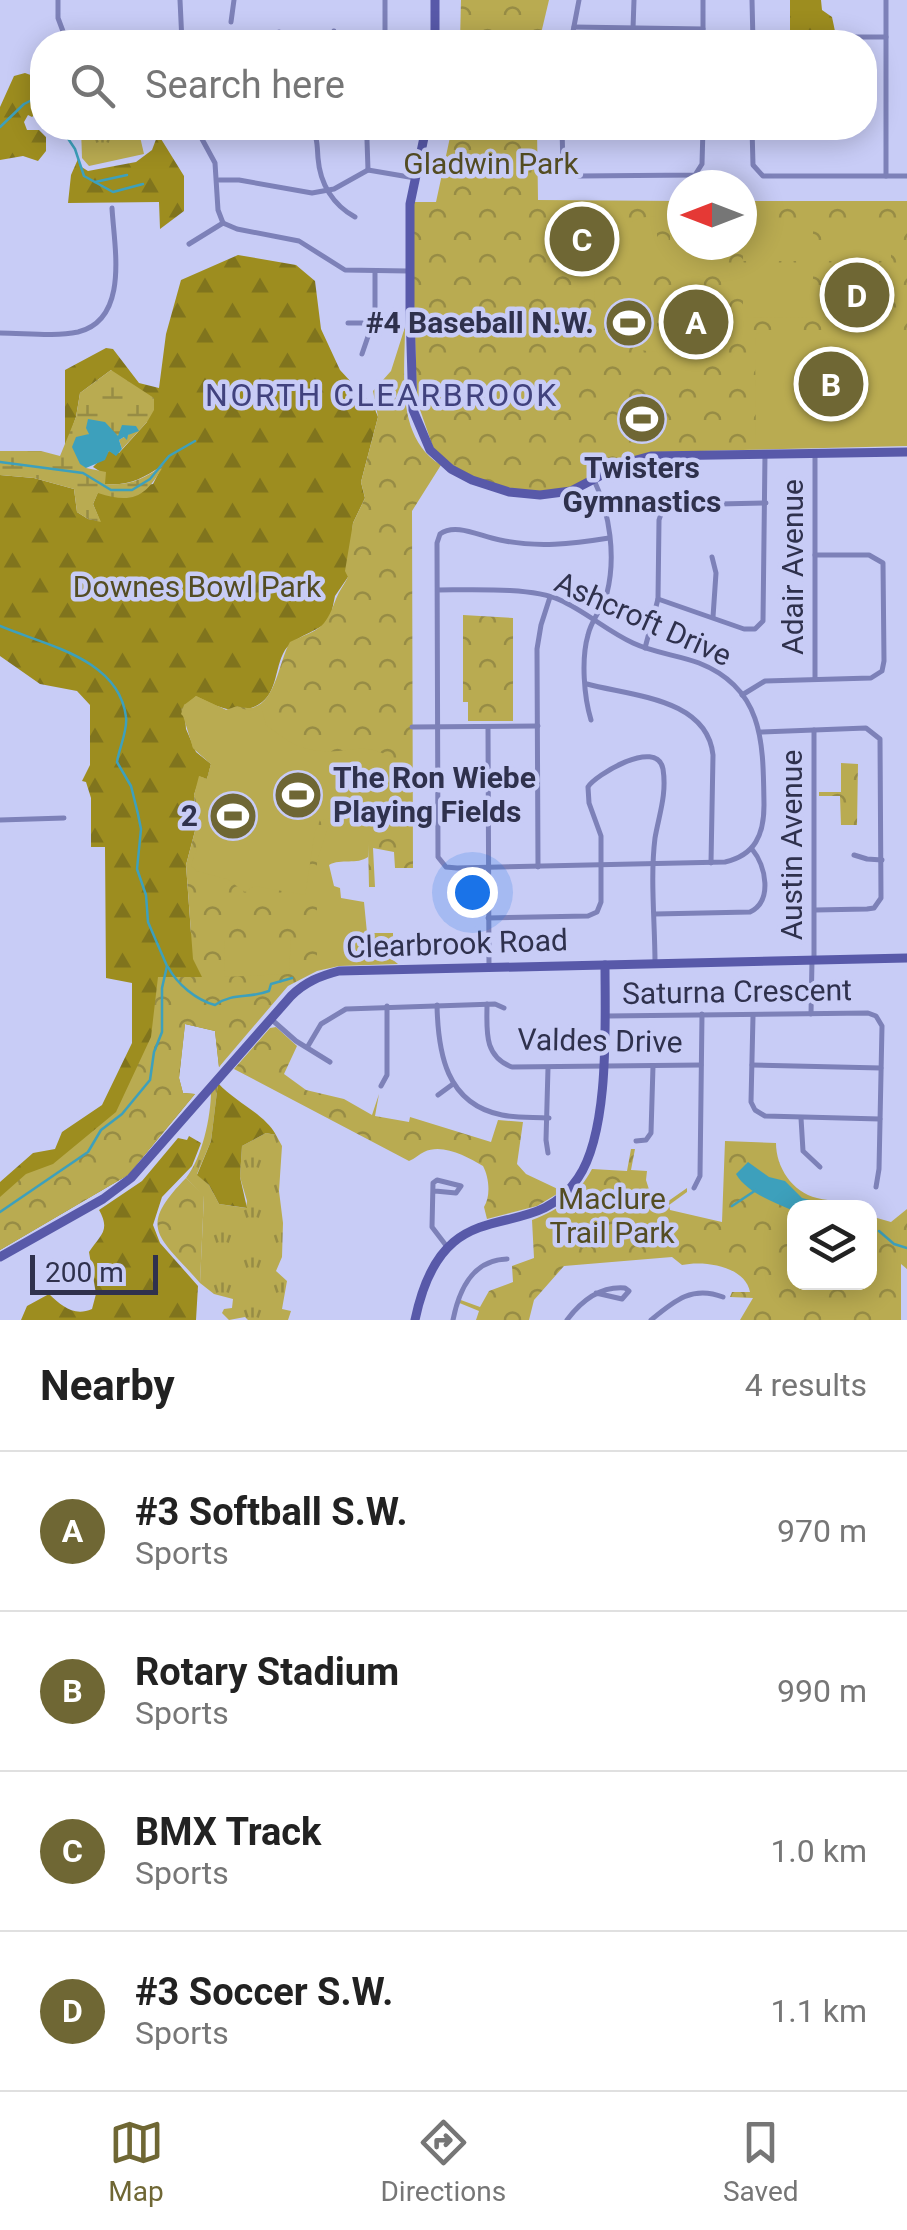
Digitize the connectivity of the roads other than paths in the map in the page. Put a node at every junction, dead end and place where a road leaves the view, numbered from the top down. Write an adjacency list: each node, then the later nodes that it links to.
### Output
1 (58, 0): 15 (street)
2 (180, 0): 16 (street)
3 (234, 0): 11 (street)
4 (385, 0): 17 (street)
5 (435, 0): 18 (street)
6 (580, 0): 12 (street)
7 (634, 0): 13 (street)
8 (702, 0): 14 (street)
9 (752, 0): 20 (street)
10 (886, 0): 22 (street)
11 (230, 22)
12 (574, 27): 13 (street); 19 (street)
13 (633, 28): 14 (street)
14 (703, 29)
15 (61, 30)
16 (181, 30)
17 (385, 30)
18 (435, 30)
19 (573, 30)
20 (752, 30)
21 (877, 38): 22 (street)
22 (886, 38): 31 (street)
23 (204, 140): 34 (street)
24 (317, 140): 35 (street)
25 (367, 140): 30 (street)
26 (423, 140): 33 (street)
27 (562, 140): 28 (street)
28 (702, 140)
29 (752, 140): 31 (street)
30 (368, 170): 33 (street); 35 (street)
31 (886, 176): 32 (street)
32 (907, 176)
33 (415, 178): 40 (street)
34 (219, 180): 35 (street); 38 (street)
35 (328, 191): 37 (street)
36 (112, 208): 44 (street)
37 (355, 217)
38 (223, 222): 39 (street); 41 (street)
39 (189, 244)
40 (410, 270): 41 (street); 49 (street)
41 (375, 271): 43 (street)
42 (348, 322): 43 (street)
43 (374, 323): 45 (street)
44 (0, 333)
45 (362, 354)
46 (907, 452): 48 (street)
47 (766, 454): 48 (street); 49 (street); 50 (street)
48 (815, 454): 52 (street, Adair Avenue)
49 (594, 480): 51 (street)
50 (766, 504): 56 (street); 57 (street)
51 (609, 538): 54 (street); 58 (street)
52 (815, 556): 60 (street, Adair Avenue); 60 (street)
53 (712, 557): 57 (street)
54 (438, 590): 55 (street, Ashcroft Drive); 67 (street)
55 (550, 597): 58 (street, Ashcroft Drive); 65 (street)
56 (658, 600): 57 (street); 59 (street)
57 (714, 617)
58 (594, 620): 59 (street, Ashcroft Drive); 61 (street)
59 (645, 648): 62 (street, Ashcroft Drive)
60 (815, 679): 62 (street)
61 (587, 684): 63 (street); 75 (street)
62 (742, 694): 69 (street, Ashcroft Drive)
63 (591, 720)
64 (488, 726): 65 (street); 67 (street); 79 (street)
65 (538, 726): 78 (street)
66 (412, 727): 67 (street)
67 (437, 727): 79 (street)
68 (814, 730): 69 (street); 74 (street); 80 (street, Austin Avenue)
69 (760, 732): 72 (street, Ashcroft Drive)
70 (64, 818): 71 (street)
71 (0, 820)
72 (752, 849): 75 (street); 81 (street)
73 (854, 854): 74 (street)
74 (882, 860): 80 (street)
75 (711, 863): 76 (street)
76 (655, 864): 77 (street); 77 (street); 81 (street)
77 (601, 866): 78 (street); 82 (street)
78 (538, 867): 79 (street)
79 (488, 868): 82 (street)
80 (814, 910): 84 (street, Austin Avenue)
81 (655, 914): 85 (street)
82 (488, 918): 87 (street)
83 (907, 958): 84 (street, Clearbrook Road)
84 (813, 960): 85 (street, Clearbrook Road); 93 (street, Austin Avenue)
85 (655, 964): 86 (street, Clearbrook Road)
86 (605, 965): 87 (street, Clearbrook Road); 94 (street)
87 (488, 968): 96 (street, Clearbrook Road)
88 (487, 1004): 89 (street); 91 (street); 103 (street, Valdes Drive)
89 (437, 1005): 90 (street); 105 (street)
90 (388, 1006): 97 (street); 106 (street)
91 (504, 1008)
92 (702, 1014): 94 (street, Saturna Crescent); 95 (street, Saturna Crescent); 99 (street)
93 (811, 1014): 95 (street, Saturna Crescent); 104 (street, Saturna Crescent)
94 (604, 1016): 100 (street)
95 (754, 1016): 102 (street)
96 (271, 1019): 97 (street); 118 (street, Clearbrook Road)
97 (308, 1046): 98 (street)
98 (330, 1062)
99 (701, 1064): 101 (street, Valdes Drive); 114 (street)
100 (603, 1066): 101 (street, Valdes Drive); 103 (street, Valdes Drive); 117 (street)
101 (653, 1066): 111 (street)
102 (752, 1066): 104 (street); 108 (street)
103 (548, 1068): 109 (street)
104 (881, 1068): 110 (street, Saturna Crescent)
105 (453, 1084): 107 (street); 109 (street)
106 (382, 1086)
107 (438, 1095)
108 (802, 1117): 110 (street); 113 (street)
109 (548, 1118): 112 (street)
110 (880, 1118): 115 (street, Saturna Crescent)
111 (636, 1142)
112 (548, 1152)
113 (820, 1167)
114 (694, 1188)
115 (876, 1188)
116 (435, 1191): 116 (street); 117 (street)
117 (449, 1249): 122 (street)
118 (0, 1258)
119 (506, 1259): 123 (street)
120 (596, 1293): 120 (street); 124 (street)
121 (723, 1297): 125 (street)
122 (418, 1320)
123 (453, 1320)
124 (567, 1320)
125 (651, 1320)

